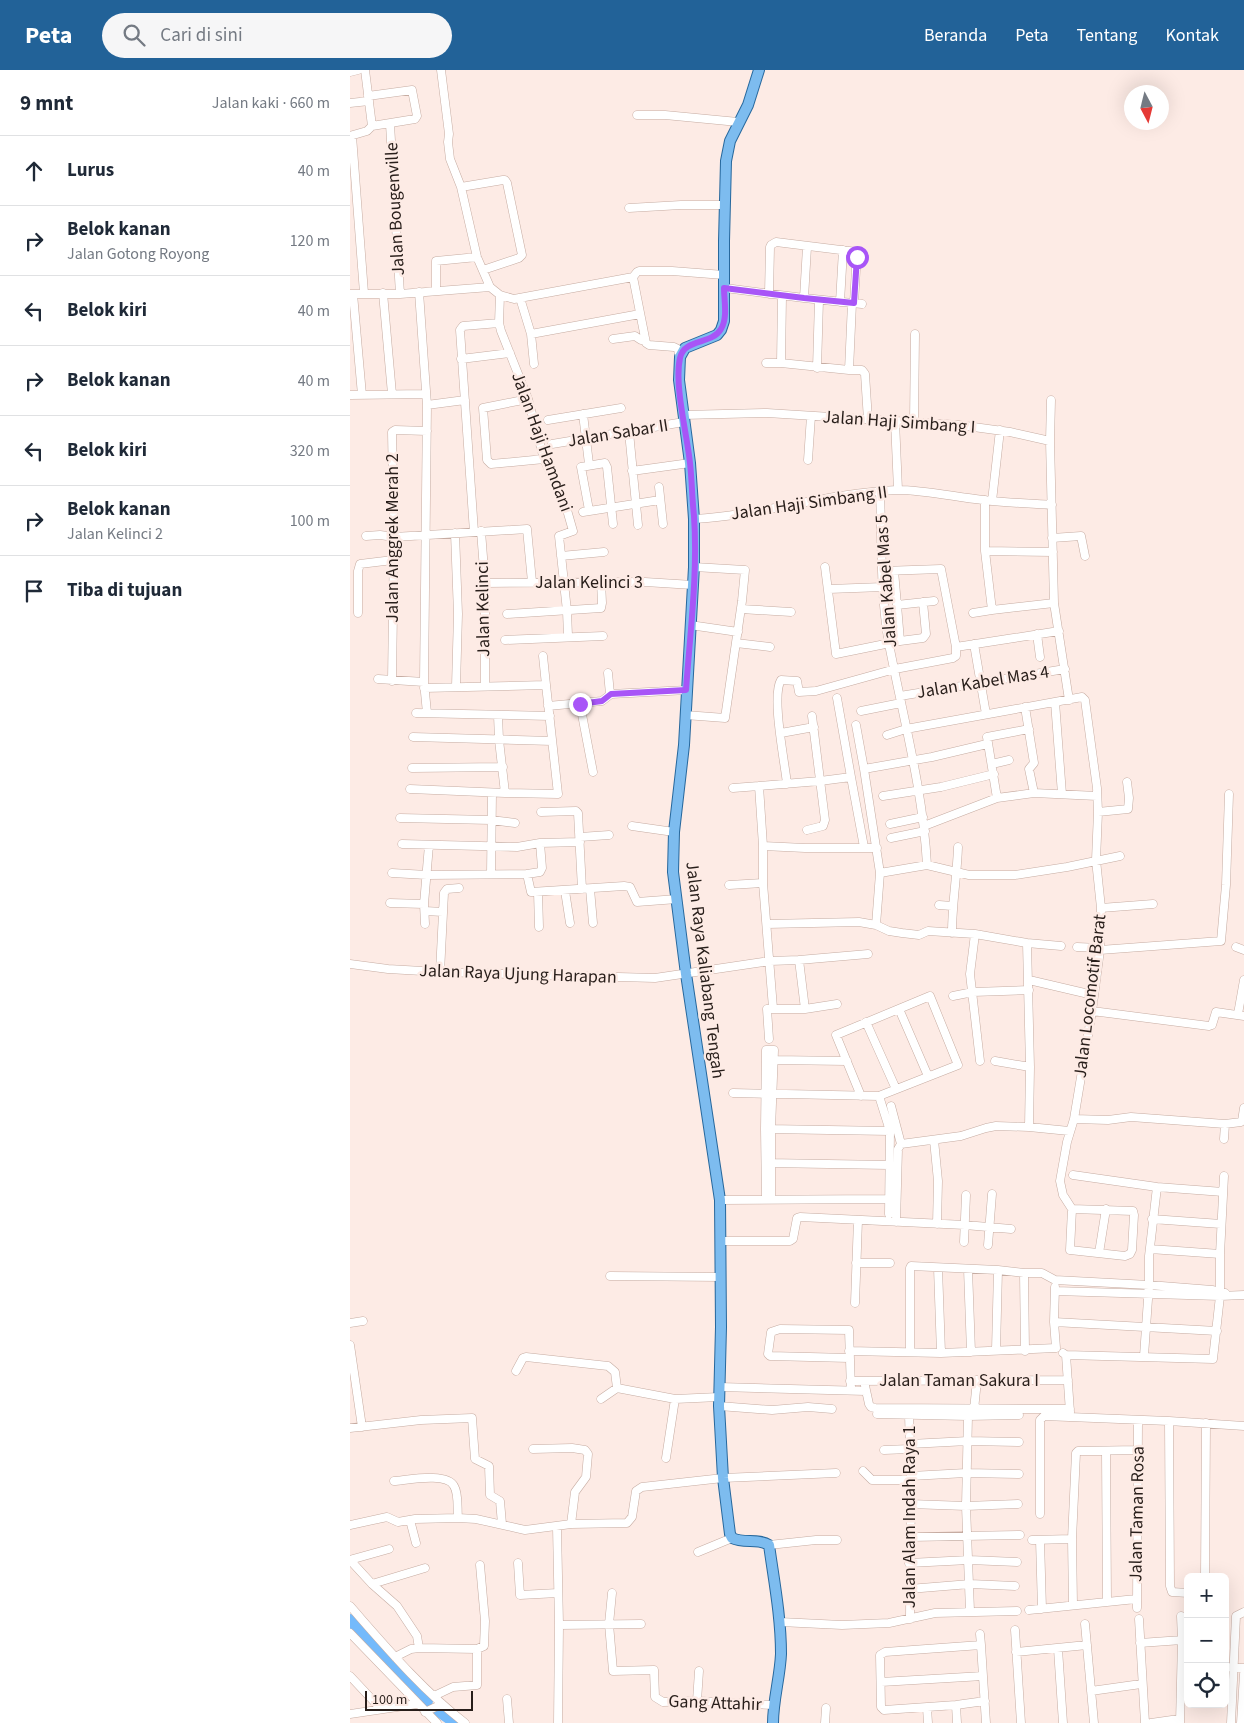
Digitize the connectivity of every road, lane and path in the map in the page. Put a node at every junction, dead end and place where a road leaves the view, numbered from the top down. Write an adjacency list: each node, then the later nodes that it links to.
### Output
1 (358, 70): 5 (street)
2 (365, 70): 6 (street)
3 (441, 70): 13 (street)
4 (759, 70): 9 (main road)
5 (350, 72)
6 (368, 98): 7 (street); 10 (street); 11 (street)
7 (350, 103)
8 (637, 115): 9 (street)
9 (738, 122): 14 (main road)
10 (390, 124): 11 (street); 29 (street, Jalan Bougenville)
11 (372, 126): 12 (street)
12 (351, 136): 26 (street)
13 (461, 187): 18 (street); 19 (street)
14 (725, 206): 15 (street); 20 (main road)
15 (629, 208)
16 (807, 246): 17 (street); 30 (street); 34 (street)
17 (843, 250): 36 (street); 37 (street)
18 (477, 257): 19 (street); 24 (street)
19 (483, 270): 22 (street)
20 (724, 275): 21 (street); 23 (main road)
21 (633, 277): 33 (street); 38 (street)
22 (490, 287): 24 (street); 31 (street)
23 (724, 288): 30 (street); 45 (main road)
24 (436, 291): 25 (street)
25 (419, 292): 29 (street); 53 (street)
26 (364, 293): 27 (street); 28 (street)
27 (352, 294): 55 (street)
28 (383, 294): 29 (street); 52 (street)
29 (400, 294)
30 (769, 294): 32 (street)
31 (500, 295): 33 (street); 39 (street, Jalan Haji Hamdani)
32 (782, 296): 34 (street); 48 (street)
33 (520, 298): 40 (street)
34 (804, 298): 35 (street)
35 (819, 300): 36 (street); 50 (street)
36 (840, 302): 37 (street)
37 (856, 303): 51 (street)
38 (640, 314): 40 (street); 43 (street)
39 (499, 323): 44 (street, Jalan Haji Hamdani); 46 (street, Jalan Kelinci)
40 (531, 334): 49 (street)
41 (915, 334): 67 (street)
42 (613, 339): 43 (street)
43 (645, 340): 45 (street)
44 (510, 353): 46 (street); 56 (street, Jalan Haji Hamdani)
45 (680, 357): 63 (main road, Jalan Raya Kaliabang Tengah)
46 (461, 359): 57 (street, Jalan Kelinci)
47 (766, 363): 48 (street)
48 (781, 363): 50 (street)
49 (534, 364)
50 (818, 368): 51 (street)
51 (849, 370): 65 (street)
52 (392, 394): 53 (street); 55 (street)
53 (426, 394): 59 (street)
54 (350, 395): 55 (street)
55 (362, 395)
56 (528, 399): 74 (street, Jalan Haji Hamdani); 74 (street)
57 (465, 400): 59 (street); 91 (street, Jalan Kelinci)
58 (1052, 400): 72 (street)
59 (427, 405): 69 (street)
60 (621, 408): 61 (street)
61 (583, 414): 64 (street); 71 (street)
62 (811, 416): 63 (street, Jalan Haji Simbang I); 65 (street, Jalan Haji Simbang I); 75 (street)
63 (684, 419): 70 (street, Jalan Sabar II); 76 (main road, Jalan Raya Kaliabang Tengah)
64 (548, 420)
65 (868, 420): 66 (street, Jalan Haji Simbang I)
66 (895, 421): 67 (street, Jalan Haji Simbang I); 80 (street)
67 (914, 422): 68 (street, Jalan Haji Simbang I)
68 (1000, 430): 72 (street, Jalan Haji Simbang I); 83 (street)
69 (427, 431): 93 (street); 95 (street, Jalan Anggrek Merah 2)
70 (629, 432): 71 (street, Jalan Sabar II); 78 (street)
71 (584, 439): 73 (street, Jalan Sabar II); 77 (street)
72 (1050, 441): 85 (street)
73 (552, 444)
74 (544, 458): 100 (street, Jalan Haji Hamdani)
75 (808, 460)
76 (690, 463): 78 (street); 87 (main road, Jalan Raya Kaliabang Tengah)
77 (589, 464): 86 (street); 86 (street)
78 (632, 471): 84 (street)
79 (658, 487): 82 (street)
80 (898, 490): 81 (street, Jalan Haji Simbang II); 83 (street, Jalan Haji Simbang II)
81 (880, 492): 87 (street, Jalan Haji Simbang II); 105 (street, Jalan Kabel Mas 5)
82 (660, 500): 84 (street); 90 (street)
83 (988, 501): 85 (street, Jalan Haji Simbang II); 97 (street)
84 (635, 504): 86 (street); 89 (street)
85 (1052, 505): 96 (street)
86 (611, 506): 88 (street)
87 (694, 519): 103 (main road, Jalan Raya Kaliabang Tengah)
88 (613, 524)
89 (638, 524)
90 (662, 524)
91 (477, 531): 92 (street); 107 (street); 110 (street, Jalan Kelinci)
92 (455, 533): 93 (street); 148 (street)
93 (427, 535): 95 (street); 146 (street)
94 (366, 536): 95 (street)
95 (394, 538): 102 (street, Jalan Anggrek Merah 2)
96 (1052, 538): 99 (street); 101 (street)
97 (985, 551): 99 (street); 119 (street)
98 (604, 552): 100 (street)
99 (1053, 552): 116 (street)
100 (561, 556): 108 (street, Jalan Haji Hamdani)
101 (1085, 556)
102 (393, 560): 122 (street); 144 (street, Jalan Anggrek Merah 2)
103 (694, 566): 111 (main road, Jalan Raya Kaliabang Tengah); 118 (street)
104 (825, 566): 113 (street)
105 (883, 571): 106 (street); 112 (street, Jalan Kabel Mas 5)
106 (894, 571): 117 (street); 137 (street)
107 (532, 582): 108 (street, Jalan Kelinci 3); 110 (street, Jalan Kelinci 3)
108 (564, 582): 109 (street, Jalan Kelinci 3); 120 (street, Jalan Haji Hamdani)
109 (601, 582): 111 (street, Jalan Kelinci 3); 120 (street)
110 (485, 583): 149 (street, Jalan Kelinci)
111 (693, 585): 125 (main road, Jalan Raya Kaliabang Tengah)
112 (883, 587): 113 (street); 134 (street, Jalan Kabel Mas 5)
113 (828, 589): 134 (street)
114 (934, 601): 115 (street)
115 (923, 602): 117 (street); 132 (street)
116 (1054, 602): 119 (street); 126 (street)
117 (897, 605): 132 (street)
118 (741, 609): 121 (street); 127 (street)
119 (992, 610): 123 (street)
120 (567, 611): 124 (street); 129 (street, Jalan Haji Hamdani)
121 (791, 612)
122 (358, 613)
123 (973, 613)
124 (507, 614)
125 (690, 625): 127 (street); 150 (main road, Jalan Raya Kaliabang Tengah)
126 (1059, 631): 128 (street); 141 (street)
127 (738, 632): 133 (street)
128 (1037, 634): 135 (street); 139 (street)
129 (568, 636): 130 (street); 131 (street)
130 (603, 636)
131 (506, 640)
132 (900, 641): 134 (street)
133 (736, 643): 136 (street); 164 (street)
134 (889, 643): 140 (street, Jalan Kabel Mas 5)
135 (974, 644): 137 (street); 145 (street)
136 (770, 647)
137 (956, 647): 140 (street)
138 (543, 656): 147 (street)
139 (1040, 657)
140 (895, 669): 153 (street, Jalan Kabel Mas 5); 171 (street)
141 (1065, 669): 145 (street, Jalan Kabel Mas 4); 154 (street)
142 (608, 673): 151 (street)
143 (378, 679): 144 (street)
144 (392, 681): 146 (street)
145 (982, 683): 153 (street, Jalan Kabel Mas 4); 162 (street)
146 (424, 685): 148 (street); 161 (street)
147 (546, 685): 149 (street); 157 (street)
148 (456, 686): 149 (street)
149 (484, 686)
150 (686, 690): 151 (street); 164 (main road, Jalan Raya Kaliabang Tengah)
151 (610, 694): 156 (street)
152 (837, 698): 185 (street)
153 (901, 700): 159 (street, Jalan Kabel Mas 4); 169 (street, Jalan Kabel Mas 5)
154 (1069, 700): 155 (street); 199 (street, Jalan Locomotif Barat)
155 (1055, 702): 158 (street); 196 (street)
156 (580, 704): 157 (street); 183 (street)
157 (548, 706): 165 (street)
158 (1025, 707): 162 (street); 170 (street)
159 (861, 711)
160 (416, 713): 161 (street)
161 (427, 713): 163 (street)
162 (986, 714): 169 (street)
163 (498, 715): 165 (street); 174 (street)
164 (686, 715): 211 (main road, Jalan Raya Kaliabang Tengah)
165 (550, 716): 175 (street)
166 (812, 716): 168 (street)
167 (856, 725): 182 (street)
168 (814, 727): 171 (street); 186 (street)
169 (906, 729): 172 (street); 178 (street)
170 (1029, 729): 176 (street); 195 (street)
171 (781, 733): 188 (street)
172 (887, 735)
173 (413, 737): 174 (street)
174 (499, 740): 175 (street); 180 (street)
175 (552, 742): 194 (street)
176 (987, 744): 178 (street); 179 (street)
177 (1009, 760): 179 (street)
178 (912, 761): 182 (street); 192 (street)
179 (992, 764): 184 (street)
180 (503, 767): 181 (street); 194 (street)
181 (412, 768)
182 (864, 769): 222 (street)
183 (594, 772)
184 (994, 774): 192 (street); 200 (street)
185 (851, 777): 186 (street); 220 (street)
186 (820, 781): 188 (street); 210 (street)
187 (1127, 782): 202 (street)
188 (787, 784): 189 (street)
189 (758, 786): 190 (street); 219 (street)
190 (733, 788)
191 (410, 790): 193 (street)
192 (918, 790): 198 (street); 203 (street)
193 (492, 793): 194 (street); 205 (street)
194 (505, 793)
195 (1034, 793): 196 (street); 200 (street)
196 (1062, 794): 199 (street)
197 (1229, 794): 257 (street)
198 (883, 796)
199 (1097, 796): 202 (street, Jalan Locomotif Barat)
200 (997, 798): 209 (street)
201 (541, 812): 214 (street)
202 (1098, 812): 224 (street, Jalan Locomotif Barat)
203 (923, 817): 207 (street); 209 (street)
204 (400, 818): 205 (street)
205 (491, 820): 206 (street); 218 (street)
206 (515, 823)
207 (890, 824)
208 (632, 826): 211 (street)
209 (925, 829): 213 (street); 225 (street)
210 (807, 830)
211 (674, 832): 238 (main road, Jalan Raya Kaliabang Tengah)
212 (609, 835): 214 (street)
213 (890, 838)
214 (580, 839): 215 (street); 235 (street)
215 (540, 843): 218 (street); 230 (street)
216 (402, 844): 217 (street)
217 (428, 845): 218 (street); 231 (street)
218 (491, 846): 229 (street)
219 (763, 846): 220 (street); 232 (street)
220 (864, 847): 222 (street)
221 (958, 847): 227 (street)
222 (877, 848): 226 (street)
223 (1120, 856): 224 (street)
224 (1096, 860): 227 (street); 244 (street, Jalan Locomotif Barat)
225 (926, 865): 226 (street); 227 (street)
226 (880, 873): 250 (street)
227 (957, 873): 242 (street)
228 (392, 874): 231 (street)
229 (491, 874): 230 (street); 231 (street)
230 (527, 874): 237 (street)
231 (427, 875): 243 (street)
232 (764, 883): 233 (street); 249 (street)
233 (729, 885)
234 (459, 888): 245 (street)
235 (586, 889): 236 (street); 238 (street); 247 (street)
236 (566, 891): 237 (street); 246 (street)
237 (538, 892): 251 (street)
238 (677, 900): 263 (main road, Jalan Raya Kaliabang Tengah)
239 (390, 902): 243 (street)
240 (1153, 904): 244 (street)
241 (939, 905): 242 (street)
242 (952, 906): 252 (street)
243 (425, 907): 245 (street); 248 (street)
244 (1101, 908): 257 (street, Jalan Locomotif Barat)
245 (443, 912): 262 (street)
246 (570, 923)
247 (593, 923)
248 (425, 924)
249 (767, 924): 250 (street); 260 (street)
250 (876, 925): 252 (street)
251 (539, 927)
252 (952, 933): 253 (street)
253 (976, 934): 254 (street); 267 (street)
254 (1027, 943): 255 (street); 264 (street)
255 (1061, 946)
256 (1077, 947): 257 (street)
257 (1100, 949): 268 (street, Jalan Locomotif Barat)
258 (868, 954): 259 (street)
259 (799, 960): 260 (street); 272 (street)
260 (770, 961): 263 (street, Jalan Raya Ujung Harapan); 271 (street)
261 (350, 964): 262 (street, Jalan Raya Ujung Harapan)
262 (440, 972): 263 (street, Jalan Raya Ujung Harapan)
263 (686, 974): 310 (main road, Jalan Raya Kaliabang Tengah)
264 (1029, 980): 266 (street); 268 (street)
265 (1244, 980): 275 (street)
266 (1029, 990): 267 (street); 282 (street)
267 (973, 992): 269 (street); 280 (street)
268 (1093, 995): 274 (street, Jalan Locomotif Barat)
269 (953, 996)
270 (837, 1004): 272 (street)
271 (774, 1008): 272 (street); 277 (street)
272 (805, 1009)
273 (899, 1009): 276 (street); 283 (street); 283 (street)
274 (1092, 1011): 275 (street); 291 (street, Jalan Locomotif Barat)
275 (1241, 1015)
276 (866, 1022): 279 (street); 284 (street)
277 (769, 1039)
278 (773, 1060): 279 (street); 286 (street); 286 (street)
279 (847, 1061): 287 (street)
280 (980, 1061)
281 (995, 1061): 282 (street)
282 (1030, 1067): 293 (street)
283 (928, 1076): 284 (street)
284 (896, 1089): 288 (street)
285 (733, 1094): 286 (street)
286 (769, 1094): 287 (street); 294 (street)
287 (861, 1096): 288 (street)
288 (879, 1096): 295 (street)
289 (891, 1106): 299 (street)
290 (1244, 1108): 292 (street)
291 (1074, 1119): 292 (street); 296 (street, Jalan Locomotif Barat)
292 (1226, 1124): 297 (street)
293 (1029, 1127): 296 (street); 298 (street)
294 (768, 1129): 295 (street); 300 (street)
295 (890, 1131): 301 (street)
296 (1070, 1131): 311 (street, Jalan Locomotif Barat)
297 (1224, 1139)
298 (934, 1140): 299 (street); 317 (street)
299 (901, 1144): 316 (street)
300 (768, 1163): 301 (street); 308 (street)
301 (889, 1165): 309 (street)
302 (1073, 1175): 304 (street)
303 (1224, 1176): 305 (street)
304 (1157, 1187): 305 (street); 314 (street)
305 (1223, 1192): 318 (street)
306 (992, 1194): 320 (street)
307 (966, 1195): 319 (street)
308 (768, 1199): 309 (street); 310 (street)
309 (888, 1199): 313 (street)
310 (720, 1200): 322 (main road, Jalan Raya Kaliabang Tengah)
311 (1072, 1209): 312 (street); 326 (street)
312 (1106, 1209): 326 (street); 326 (street)
313 (889, 1214)
314 (1152, 1219): 318 (street); 325 (street)
315 (858, 1220): 316 (street); 322 (street); 328 (street)
316 (896, 1222): 317 (street)
317 (937, 1224): 319 (street)
318 (1221, 1224): 327 (street)
319 (964, 1225): 320 (street); 323 (street)
320 (990, 1227): 321 (street); 324 (street)
321 (1011, 1229)
322 (720, 1241): 335 (main road, Jalan Raya Kaliabang Tengah)
323 (964, 1242)
324 (988, 1244)
325 (1150, 1249): 327 (street); 337 (street)
326 (1099, 1254)
327 (1220, 1254): 339 (street)
328 (856, 1263): 329 (street); 341 (street)
329 (890, 1263)
330 (938, 1268): 331 (street); 351 (street); 353 (street)
331 (968, 1269): 332 (street); 352 (street)
332 (998, 1270): 333 (street); 349 (street)
333 (1024, 1274): 336 (street); 350 (street)
334 (610, 1276): 335 (street)
335 (721, 1278): 365 (main road, Jalan Raya Kaliabang Tengah)
336 (1055, 1280): 337 (street); 338 (street)
337 (1148, 1290): 338 (street); 339 (street); 345 (street)
338 (1055, 1291): 343 (street)
339 (1220, 1294): 340 (street); 346 (street)
340 (1244, 1295)
341 (855, 1303)
342 (363, 1321): 344 (street)
343 (1054, 1322): 345 (street); 348 (street)
344 (350, 1323)
345 (1145, 1327): 346 (street); 356 (street)
346 (1217, 1331): 356 (street)
347 (350, 1345): 378 (street)
348 (1056, 1348): 350 (street); 355 (street)
349 (996, 1350): 350 (street); 352 (street)
350 (1025, 1351)
351 (910, 1352): 353 (street); 354 (street)
352 (971, 1352): 353 (street)
353 (941, 1353)
354 (849, 1354): 354 (street); 360 (street)
355 (1066, 1355): 356 (street); 359 (street)
356 (1144, 1356)
357 (516, 1371): 362 (street)
358 (976, 1380): 359 (street, Jalan Taman Sakura I); 361 (street, Jalan Taman Sakura I); 369 (street)
359 (1068, 1380): 370 (street)
360 (850, 1381): 361 (street, Jalan Taman Sakura I); 363 (street)
361 (864, 1381): 364 (street)
362 (617, 1388): 366 (street); 367 (street)
363 (851, 1390): 364 (street); 365 (street)
364 (866, 1391): 369 (street)
365 (719, 1397): 367 (street); 368 (street); 392 (main road, Jalan Raya Kaliabang Tengah)
366 (601, 1399)
367 (675, 1399): 387 (street)
368 (832, 1409)
369 (971, 1413): 370 (street); 372 (street, Jalan Alam Indah Raya 1); 373 (street); 380 (street)
370 (1070, 1413): 374 (street); 398 (street)
371 (877, 1414): 372 (street)
372 (908, 1415): 382 (street, Jalan Alam Indah Raya 1)
373 (1019, 1415)
374 (1138, 1421): 375 (street); 386 (street, Jalan Taman Rosa)
375 (1169, 1421): 376 (street); 429 (street)
376 (1206, 1423): 377 (street); 422 (street)
377 (1244, 1426)
378 (362, 1427): 379 (street); 401 (street)
379 (350, 1428)
380 (968, 1442): 381 (street); 382 (street); 390 (street)
381 (1019, 1442)
382 (910, 1447): 384 (street); 393 (street, Jalan Alam Indah Raya 1)
383 (533, 1448): 402 (street)
384 (884, 1450)
385 (1106, 1450): 386 (street); 409 (street); 431 (street)
386 (1138, 1450): 430 (street, Jalan Taman Rosa)
387 (666, 1458)
388 (863, 1471): 393 (street)
389 (836, 1473): 392 (street)
390 (966, 1473): 391 (street); 393 (street); 397 (street)
391 (1019, 1474)
392 (724, 1478): 402 (street); 407 (main road, Jalan Raya Kaliabang Tengah)
393 (911, 1478): 395 (street, Jalan Alam Indah Raya 1)
394 (394, 1481): 399 (street)
395 (910, 1504): 397 (street); 408 (street, Jalan Alam Indah Raya 1)
396 (1018, 1504): 397 (street)
397 (966, 1506): 405 (street)
398 (1040, 1514)
399 (458, 1518): 400 (street); 401 (street)
400 (410, 1520): 403 (street); 411 (street)
401 (502, 1524): 404 (street)
402 (571, 1524): 404 (street)
403 (350, 1525)
404 (557, 1527): 427 (street)
405 (968, 1535): 406 (street); 408 (street); 416 (street)
406 (1020, 1535)
407 (732, 1538): 412 (main road); 414 (street)
408 (911, 1538): 419 (street, Jalan Alam Indah Raya 1)
409 (1072, 1539): 432 (street); 435 (street)
410 (837, 1540): 412 (street)
411 (416, 1543)
412 (769, 1546): 443 (main road)
413 (389, 1549): 415 (street)
414 (698, 1552)
415 (350, 1560): 423 (street)
416 (969, 1560): 417 (street); 419 (street); 424 (street)
417 (1017, 1562)
418 (518, 1563): 427 (street)
419 (909, 1563): 426 (street, Jalan Alam Indah Raya 1)
420 (480, 1565): 456 (street)
421 (425, 1568): 423 (street)
422 (1205, 1573)
423 (372, 1584): 455 (street)
424 (970, 1584): 425 (street); 426 (street); 437 (street)
425 (1015, 1586)
426 (909, 1589): 441 (street, Jalan Alam Indah Raya 1)
427 (558, 1593): 447 (street)
428 (612, 1593): 444 (street)
429 (1184, 1593)
430 (1136, 1599): 431 (street); 434 (street, Jalan Taman Rosa)
431 (1107, 1602): 432 (street)
432 (1073, 1605): 435 (street)
433 (350, 1606): 459 (street)
434 (1137, 1608)
435 (1042, 1609): 436 (street)
436 (1029, 1610)
437 (970, 1611): 438 (street); 441 (street)
438 (1018, 1611)
439 (1244, 1612): 463 (street)
440 (1181, 1616): 451 (street)
441 (910, 1619): 443 (street)
442 (1139, 1619): 452 (street)
443 (780, 1622): 476 (main road)
444 (609, 1624): 445 (street); 447 (street); 472 (street, Gang Attahir)
445 (641, 1624)
446 (1086, 1624): 453 (street)
447 (559, 1625): 487 (street)
448 (1014, 1630): 458 (street)
449 (350, 1633): 474 (street)
450 (980, 1634): 454 (street)
451 (1182, 1640): 452 (street); 460 (street)
452 (1140, 1643): 468 (street)
453 (1087, 1645): 457 (street); 469 (street)
454 (981, 1647): 466 (street); 467 (street)
455 (419, 1648): 456 (street); 459 (street)
456 (477, 1649): 470 (street)
457 (1058, 1649): 458 (street); 494 (street)
458 (1016, 1652): 493 (street)
459 (395, 1657): 470 (street)
460 (1184, 1668): 482 (street)
461 (1244, 1668): 463 (street)
462 (699, 1671): 472 (street)
463 (1231, 1672): 464 (street); 498 (street)
464 (1244, 1675): 499 (street)
465 (350, 1676): 480 (street)
466 (983, 1676): 467 (street); 473 (street)
467 (881, 1682): 479 (street)
468 (1141, 1684): 469 (street); 496 (street)
469 (1091, 1691): 495 (street)
470 (434, 1696): 477 (street)
471 (507, 1699): 486 (street)
472 (697, 1701): 476 (street, Gang Attahir)
473 (985, 1702): 475 (street); 492 (street)
474 (417, 1704): 477 (street); 480 (street)
475 (956, 1705): 479 (street); 491 (street)
476 (773, 1706): 488 (main road)
477 (434, 1708): 484 (street); 485 (street)
478 (826, 1708): 489 (street)
479 (927, 1708): 490 (street)
480 (381, 1709): 481 (street)
481 (350, 1714): 483 (street)
482 (1180, 1721): 497 (street)
483 (352, 1723)
484 (437, 1723)
485 (465, 1723)
486 (509, 1723)
487 (558, 1723)
488 (773, 1723)
489 (825, 1723)
490 (928, 1723)
491 (957, 1723)
492 (986, 1723)
493 (1021, 1723)
494 (1063, 1723)
495 (1094, 1723)
496 (1145, 1723)
497 (1151, 1723)
498 (1231, 1723)
499 (1241, 1723)

